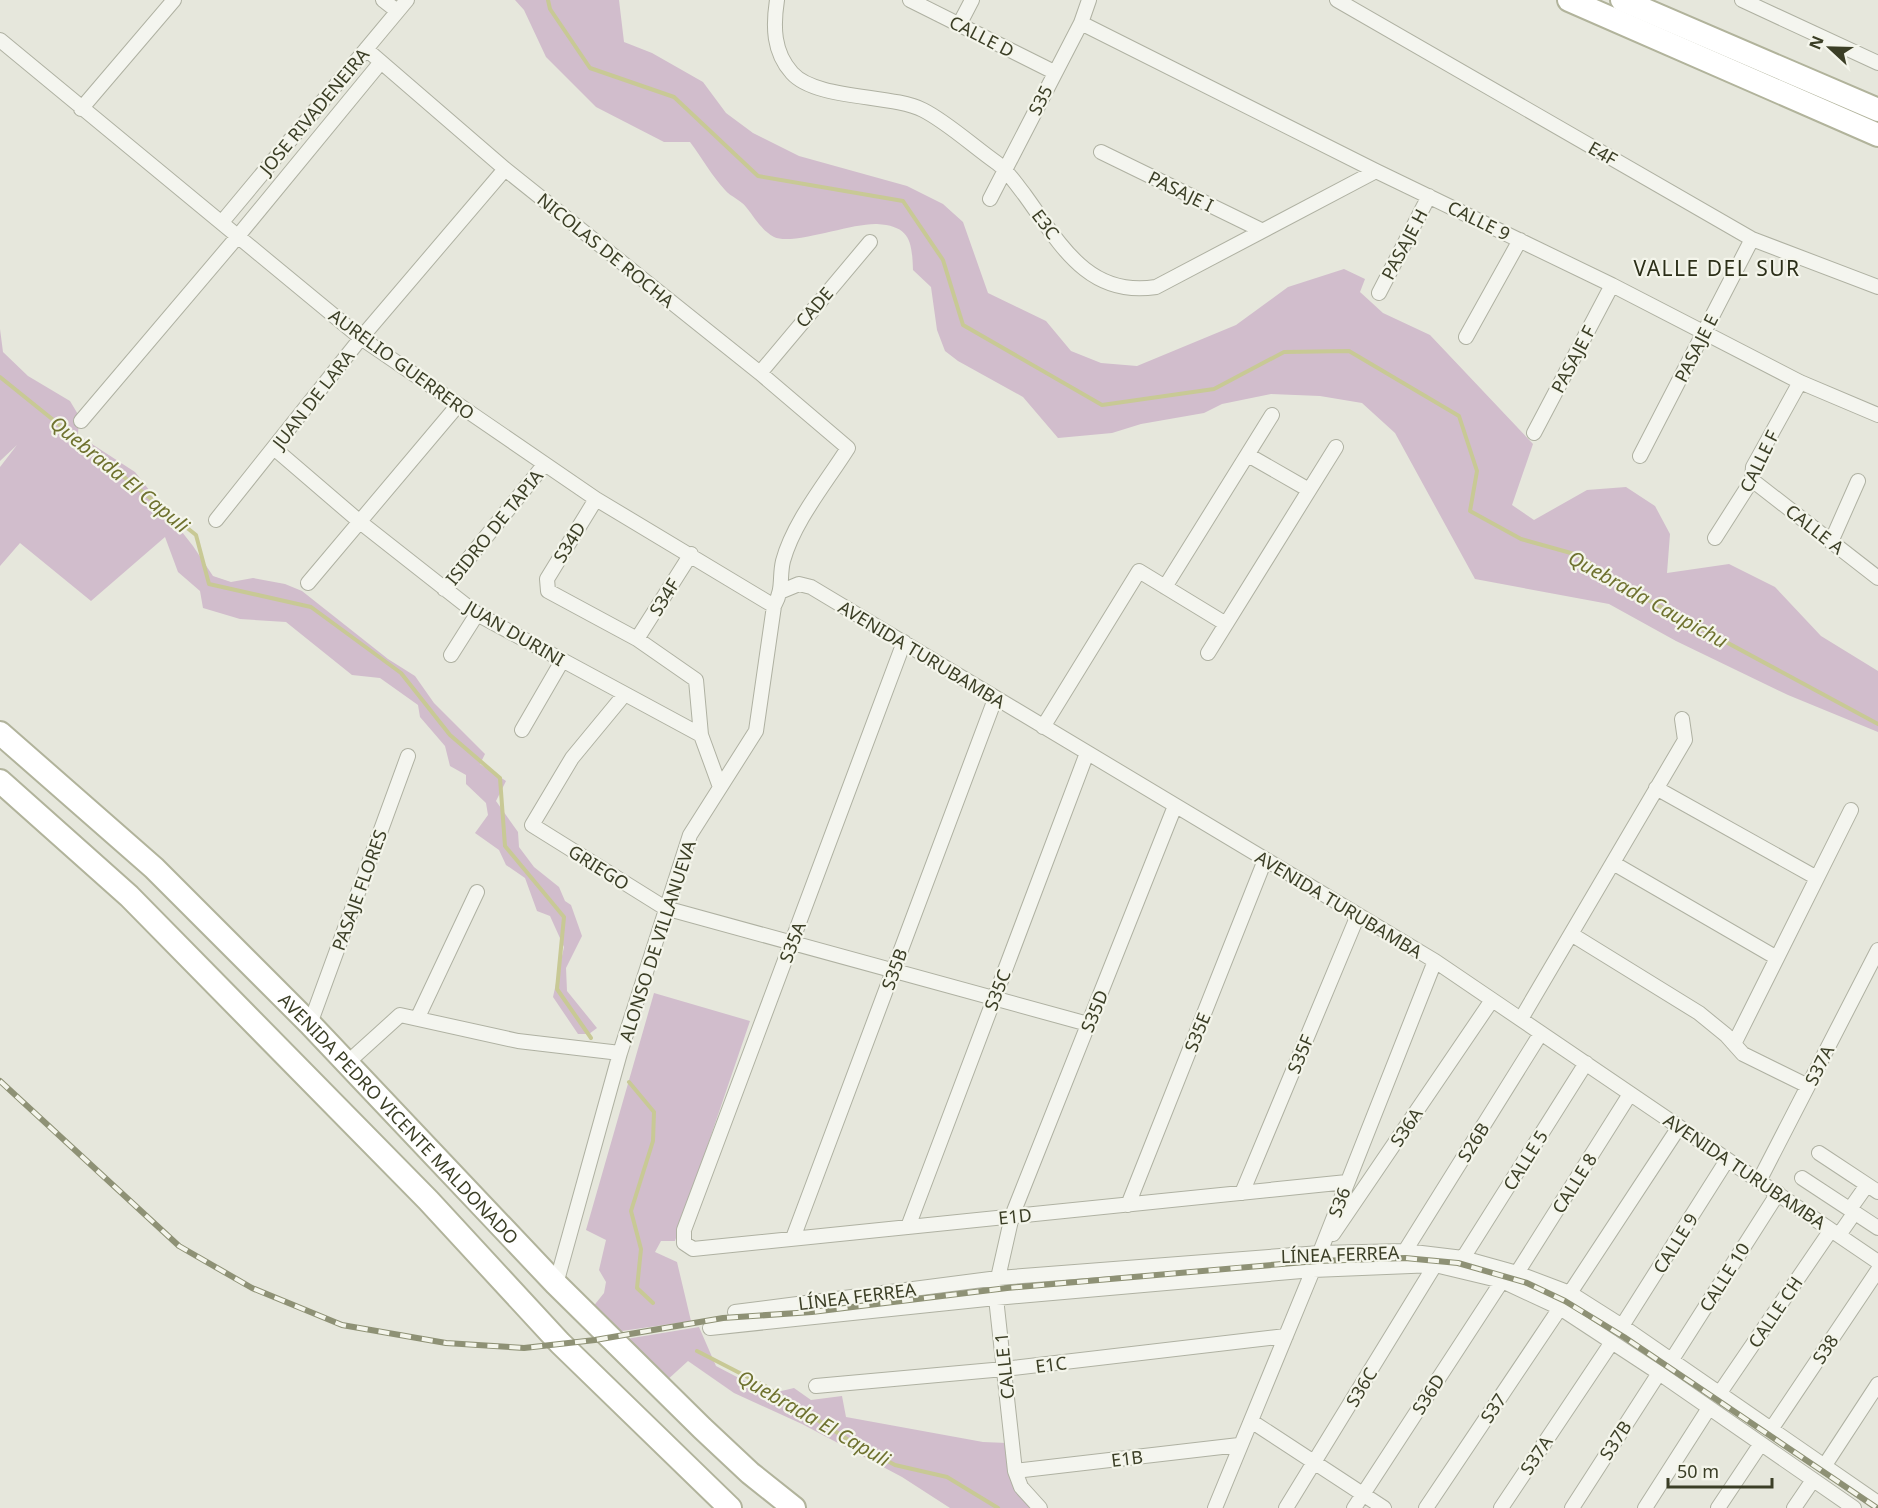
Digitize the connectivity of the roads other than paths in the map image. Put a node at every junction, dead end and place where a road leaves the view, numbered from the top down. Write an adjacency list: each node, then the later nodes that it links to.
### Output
1 (174, 0): 20 (street)
2 (383, 0): 12 (street)
3 (407, 0): 12 (street, JOSE RIVADENEIRA)
4 (777, 0): 25 (street, E3C)
5 (910, 0): 14 (street, CALLE D)
6 (972, 0): 14 (street)
7 (1089, 0): 13 (street, S35)
8 (1337, 0): 32 (street, E4F)
9 (1569, 0): 22 (main road)
10 (1622, 0): 21 (main road)
11 (1742, 0): 18 (street)
12 (397, 11): 16 (street, JOSE RIVADENEIRA)
13 (1081, 23): 19 (street, S35); 26 (street, CALLE 9)
14 (959, 25): 19 (street, CALLE D)
15 (0, 40): 20 (street, AURELIO GUERRERO)
16 (366, 49): 17 (street, NICOLAS DE ROCHA); 29 (street, JOSE RIVADENEIRA)
17 (381, 62): 24 (street, NICOLAS DE ROCHA); 31 (street)
18 (1878, 63)
19 (1054, 72): 25 (street, S35)
20 (81, 109): 29 (street, AURELIO GUERRERO)
21 (1878, 110)
22 (1878, 135)
23 (1101, 152): 30 (street, PASAJE I)
24 (505, 169): 40 (street, JUAN DE LARA); 41 (street, NICOLAS DE ROCHA)
25 (1005, 169): 28 (street, S35); 30 (street, E3C)
26 (1376, 171): 27 (street, CALLE 9); 30 (street, E3C)
27 (1429, 196): 33 (street, CALLE 9); 37 (street, PASAJE H)
28 (990, 199)
29 (222, 222): 31 (street, AURELIO GUERRERO)
30 (1261, 230)
31 (238, 236): 40 (street, AURELIO GUERRERO); 46 (street)
32 (1752, 239): 36 (street, E4F); 38 (street, PASAJE E)
33 (1520, 240): 35 (street, CALLE 9); 39 (street)
34 (870, 242): 41 (street, CADE)
35 (1612, 285): 38 (street, CALLE 9); 47 (street, PASAJE F)
36 (1878, 287)
37 (1379, 293)
38 (1704, 331): 42 (street, CALLE 9); 52 (street, PASAJE E)
39 (1466, 337)
40 (361, 338): 43 (street, AURELIO GUERRERO); 50 (street, JUAN DE LARA)
41 (760, 373): 49 (street, NICOLAS DE ROCHA)
42 (1800, 382): 45 (street, CALLE 9); 54 (street, CALLE F)
43 (458, 405): 53 (street, AURELIO GUERRERO); 59 (street)
44 (1272, 415): 51 (street)
45 (1878, 415)
46 (81, 421)
47 (1534, 433)
48 (1336, 447): 56 (street)
49 (848, 448): 67 (street, ALONSO DE VILLANUEVA)
50 (275, 449): 58 (street, JUAN DE LARA); 59 (street, JUAN DURINI)
51 (1248, 455): 56 (street); 65 (street)
52 (1640, 456)
53 (544, 465): 57 (street, AURELIO GUERRERO); 66 (street, ISIDRO DE TAPIA)
54 (1752, 480): 60 (street, CALLE F); 61 (street, CALLE A)
55 (1858, 481): 61 (street)
56 (1309, 490): 70 (street)
57 (596, 499): 62 (street, AURELIO GUERRERO); 71 (street, S34D)
58 (216, 520)
59 (360, 522): 64 (street); 66 (street, JUAN DURINI)
60 (1715, 538)
61 (1830, 542): 63 (street, CALLE A)
62 (691, 554): 68 (street, AURELIO GUERRERO); 71 (street, S34F)
63 (1878, 578)
64 (308, 583)
65 (1165, 586): 70 (street); 79 (street)
66 (444, 589): 69 (street, JUAN DURINI)
67 (782, 591): 68 (street, ALONSO DE VILLANUEVA); 72 (street, AVENIDA TURUBAMBA)
68 (774, 606): 86 (street, ALONSO DE VILLANUEVA)
69 (477, 614): 74 (street); 75 (street, JUAN DURINI)
70 (1226, 624): 73 (street)
71 (637, 639): 82 (street)
72 (904, 642): 77 (street, AVENIDA TURUBAMBA); 97 (street, S35A)
73 (1208, 653)
74 (451, 655)
75 (562, 661): 76 (street, JUAN DURINI); 80 (street)
76 (624, 695): 82 (street, JUAN DURINI); 94 (street, GRIEGO)
77 (995, 699): 79 (street, AVENIDA TURUBAMBA); 101 (street, S35B)
78 (1682, 719): 87 (street)
79 (1043, 727): 83 (street, AVENIDA TURUBAMBA)
80 (522, 730)
81 (0, 733): 106 (main road, AVENIDA PEDRO VICENTE MALDONADO)
82 (701, 735): 86 (street)
83 (1087, 753): 88 (street, AVENIDA TURUBAMBA); 102 (street, S35C)
84 (408, 756): 106 (street, PASAJE FLORES)
85 (0, 781): 168 (main road, AVENIDA PEDRO VICENTE MALDONADO)
86 (720, 787): 94 (street, ALONSO DE VILLANUEVA)
87 (1656, 788): 91 (street); 92 (street)
88 (1175, 806): 90 (street, AVENIDA TURUBAMBA); 107 (street, S35D)
89 (1851, 810): 92 (street)
90 (1265, 860): 95 (street, AVENIDA TURUBAMBA); 124 (street, S35E)
91 (1613, 863): 96 (street); 99 (street)
92 (1817, 878): 99 (street)
93 (477, 892): 104 (street)
94 (665, 908): 97 (street, GRIEGO); 110 (street, ALONSO DE VILLANUEVA)
95 (1358, 915): 100 (street, AVENIDA TURUBAMBA); 122 (street, S35F)
96 (1571, 934): 105 (street); 109 (street)
97 (792, 943): 101 (street, GRIEGO); 131 (street, S35A)
98 (1878, 950): 113 (street, S37A)
99 (1777, 958): 109 (street)
100 (1435, 961): 103 (street, AVENIDA TURUBAMBA); 120 (street, S36)
101 (893, 971): 102 (street, GRIEGO); 130 (street, S35B)
102 (994, 998): 107 (street, GRIEGO); 127 (street, S35C)
103 (1492, 1000): 105 (street, AVENIDA TURUBAMBA); 133 (street, S36A)
104 (418, 1017): 110 (street); 111 (street)
105 (1521, 1019): 108 (street, AVENIDA TURUBAMBA)
106 (310, 1024): 111 (main road, AVENIDA PEDRO VICENTE MALDONADO)
107 (1088, 1024): 126 (street, S35D)
108 (1541, 1033): 112 (street, AVENIDA TURUBAMBA); 132 (street, S26B)
109 (1734, 1044): 113 (street)
110 (620, 1053): 142 (street, ALONSO DE VILLANUEVA)
111 (347, 1063): 142 (main road, AVENIDA PEDRO VICENTE MALDONADO)
112 (1586, 1063): 114 (street, AVENIDA TURUBAMBA); 134 (street, CALLE 5)
113 (1808, 1086): 119 (street, S37A)
114 (1630, 1094): 115 (street, AVENIDA TURUBAMBA); 139 (street, CALLE 8)
115 (1679, 1127): 117 (street, AVENIDA TURUBAMBA); 143 (street)
116 (1819, 1153): 121 (street)
117 (1727, 1160): 119 (street, AVENIDA TURUBAMBA); 147 (street, CALLE 9)
118 (1802, 1178): 125 (street)
119 (1759, 1181): 123 (street, AVENIDA TURUBAMBA)
120 (1347, 1182): 122 (street, E1D); 133 (street, S36)
121 (1872, 1189): 125 (street, CALLE CH)
122 (1242, 1193): 124 (street, E1D)
123 (1778, 1193): 129 (street, AVENIDA TURUBAMBA); 151 (street, CALLE 10)
124 (1128, 1204): 126 (street, E1D)
125 (1852, 1211): 128 (street); 129 (street, CALLE CH)
126 (1012, 1216): 127 (street, E1D); 140 (street, CALLE 1)
127 (908, 1227): 130 (street, E1D)
128 (1878, 1228)
129 (1835, 1233): 135 (street, AVENIDA TURUBAMBA); 156 (street, CALLE CH)
130 (793, 1238): 131 (street, E1D)
131 (684, 1243)
132 (1405, 1251): 133 (street, LÍNEA FERREA); 134 (street, LÍNEA FERREA)
133 (1320, 1253): 137 (street, S36); 140 (street, LÍNEA FERREA)
134 (1463, 1258): 139 (street, LÍNEA FERREA)
135 (1878, 1262)
136 (1435, 1265): 137 (street, LÍNEA FERREA); 141 (street, LÍNEA FERREA); 162 (street, S36C)
137 (1313, 1270): 144 (street, LÍNEA FERREA); 149 (street, S36)
138 (1878, 1270): 159 (street, S38)
139 (1517, 1273): 143 (street, LÍNEA FERREA)
140 (998, 1278): 144 (street, CALLE 1); 146 (street, LÍNEA FERREA)
141 (1502, 1281): 145 (street, LÍNEA FERREA); 166 (street, S36D)
142 (556, 1284): 169 (main road, AVENIDA PEDRO VICENTE MALDONADO)
143 (1570, 1293): 147 (street, LÍNEA FERREA)
144 (996, 1298): 148 (street, LÍNEA FERREA); 152 (street, CALLE 1)
145 (1560, 1308): 150 (street, LÍNEA FERREA); 175 (street, S37)
146 (735, 1312)
147 (1622, 1326): 151 (street, LÍNEA FERREA)
148 (710, 1328)
149 (1286, 1336): 152 (street, E1C); 158 (street, S36)
150 (1612, 1342): 153 (street, LÍNEA FERREA); 176 (street, S37A)
151 (1671, 1361): 156 (street, LÍNEA FERREA)
152 (1004, 1370): 155 (street, E1C); 164 (street, CALLE 1)
153 (1659, 1373): 157 (street, LÍNEA FERREA); 177 (street, S37B)
154 (1878, 1384): 163 (street)
155 (816, 1386)
156 (1719, 1394): 159 (street, LÍNEA FERREA)
157 (1709, 1408): 161 (street, LÍNEA FERREA); 178 (street)
158 (1251, 1421): 160 (street, S36); 162 (street)
159 (1772, 1428): 163 (street, LÍNEA FERREA)
160 (1239, 1445): 164 (street, E1B); 171 (street, S36)
161 (1760, 1445): 165 (street, LÍNEA FERREA); 179 (street)
162 (1315, 1463): 166 (street); 172 (street, S36C)
163 (1825, 1465): 167 (street, LÍNEA FERREA)
164 (1015, 1471): 170 (street, CALLE 1)
165 (1813, 1480): 180 (street); 181 (street, LÍNEA FERREA)
166 (1363, 1494): 173 (street, S36D); 174 (street)
167 (1876, 1498)
168 (730, 1508)
169 (794, 1508)
170 (1040, 1508)
171 (1215, 1508)
172 (1286, 1508)
173 (1354, 1508)
174 (1384, 1508)
175 (1426, 1508)
176 (1501, 1508)
177 (1572, 1508)
178 (1645, 1508)
179 (1718, 1508)
180 (1794, 1508)
181 (1854, 1508)

